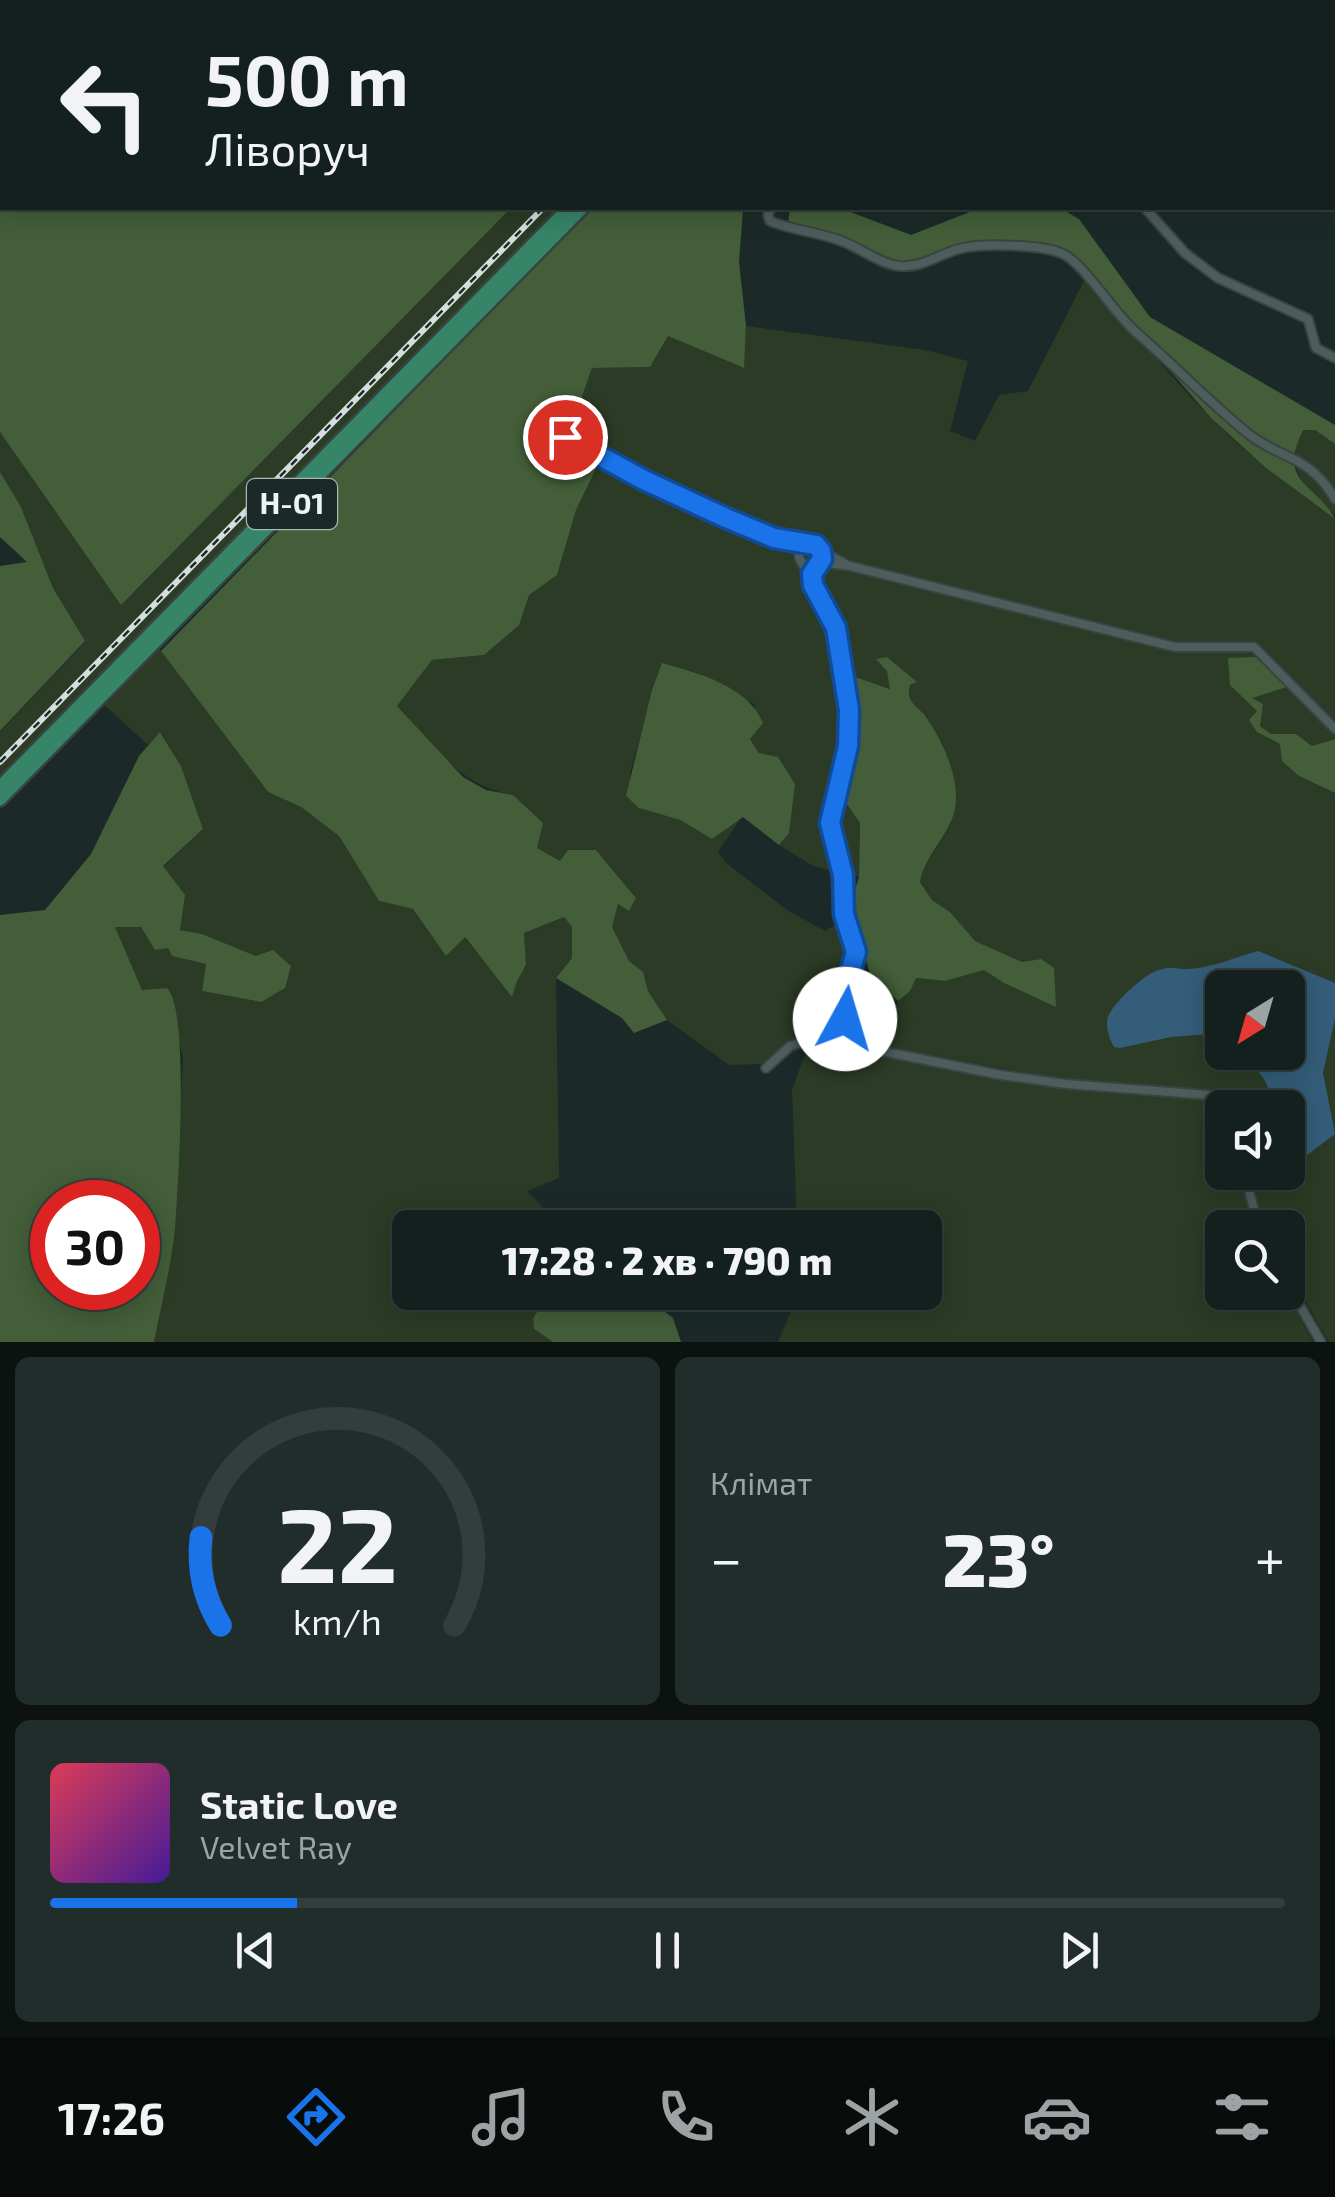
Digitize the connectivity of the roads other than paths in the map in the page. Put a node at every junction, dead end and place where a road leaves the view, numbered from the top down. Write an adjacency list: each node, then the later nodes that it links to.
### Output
1 (566, 210): 16 (main road, Н-01)
2 (581, 210): 17 (main road, Н-01)
3 (769, 210): 7 (street)
4 (1147, 210): 5 (street)
5 (1335, 358)
6 (565, 437): 8 (street)
7 (1335, 499)
8 (774, 538): 9 (street); 11 (street)
9 (804, 546): 10 (street); 11 (street)
10 (821, 551): 12 (street); 13 (street)
11 (800, 560): 12 (street); 14 (street)
12 (818, 564): 13 (street); 14 (street)
13 (850, 566): 15 (street)
14 (813, 585): 18 (street)
15 (1335, 729)
16 (0, 786)
17 (0, 800)
18 (852, 1037): 19 (street); 20 (street)
19 (766, 1068)
20 (1205, 1096)
21 (1302, 1310): 22 (street)
22 (1321, 1342)

